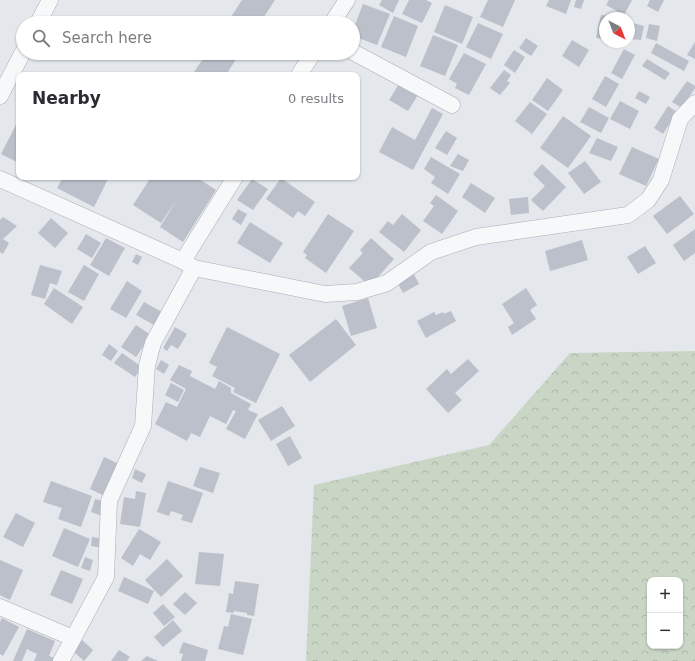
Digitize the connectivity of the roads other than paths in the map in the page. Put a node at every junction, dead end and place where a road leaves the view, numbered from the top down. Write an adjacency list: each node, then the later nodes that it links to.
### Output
1 (50, 0): 3 (street)
2 (346, 0): 4 (street)
3 (42, 16)
4 (336, 16)
5 (360, 56): 11 (street)
6 (19, 60): 9 (street)
7 (309, 60): 8 (street)
8 (302, 72)
9 (0, 96)
10 (695, 103): 14 (street)
11 (452, 105)
12 (0, 179): 14 (street)
13 (234, 180): 14 (street)
14 (188, 265): 16 (street)
15 (0, 608): 16 (street)
16 (73, 638): 17 (street)
17 (61, 661)

